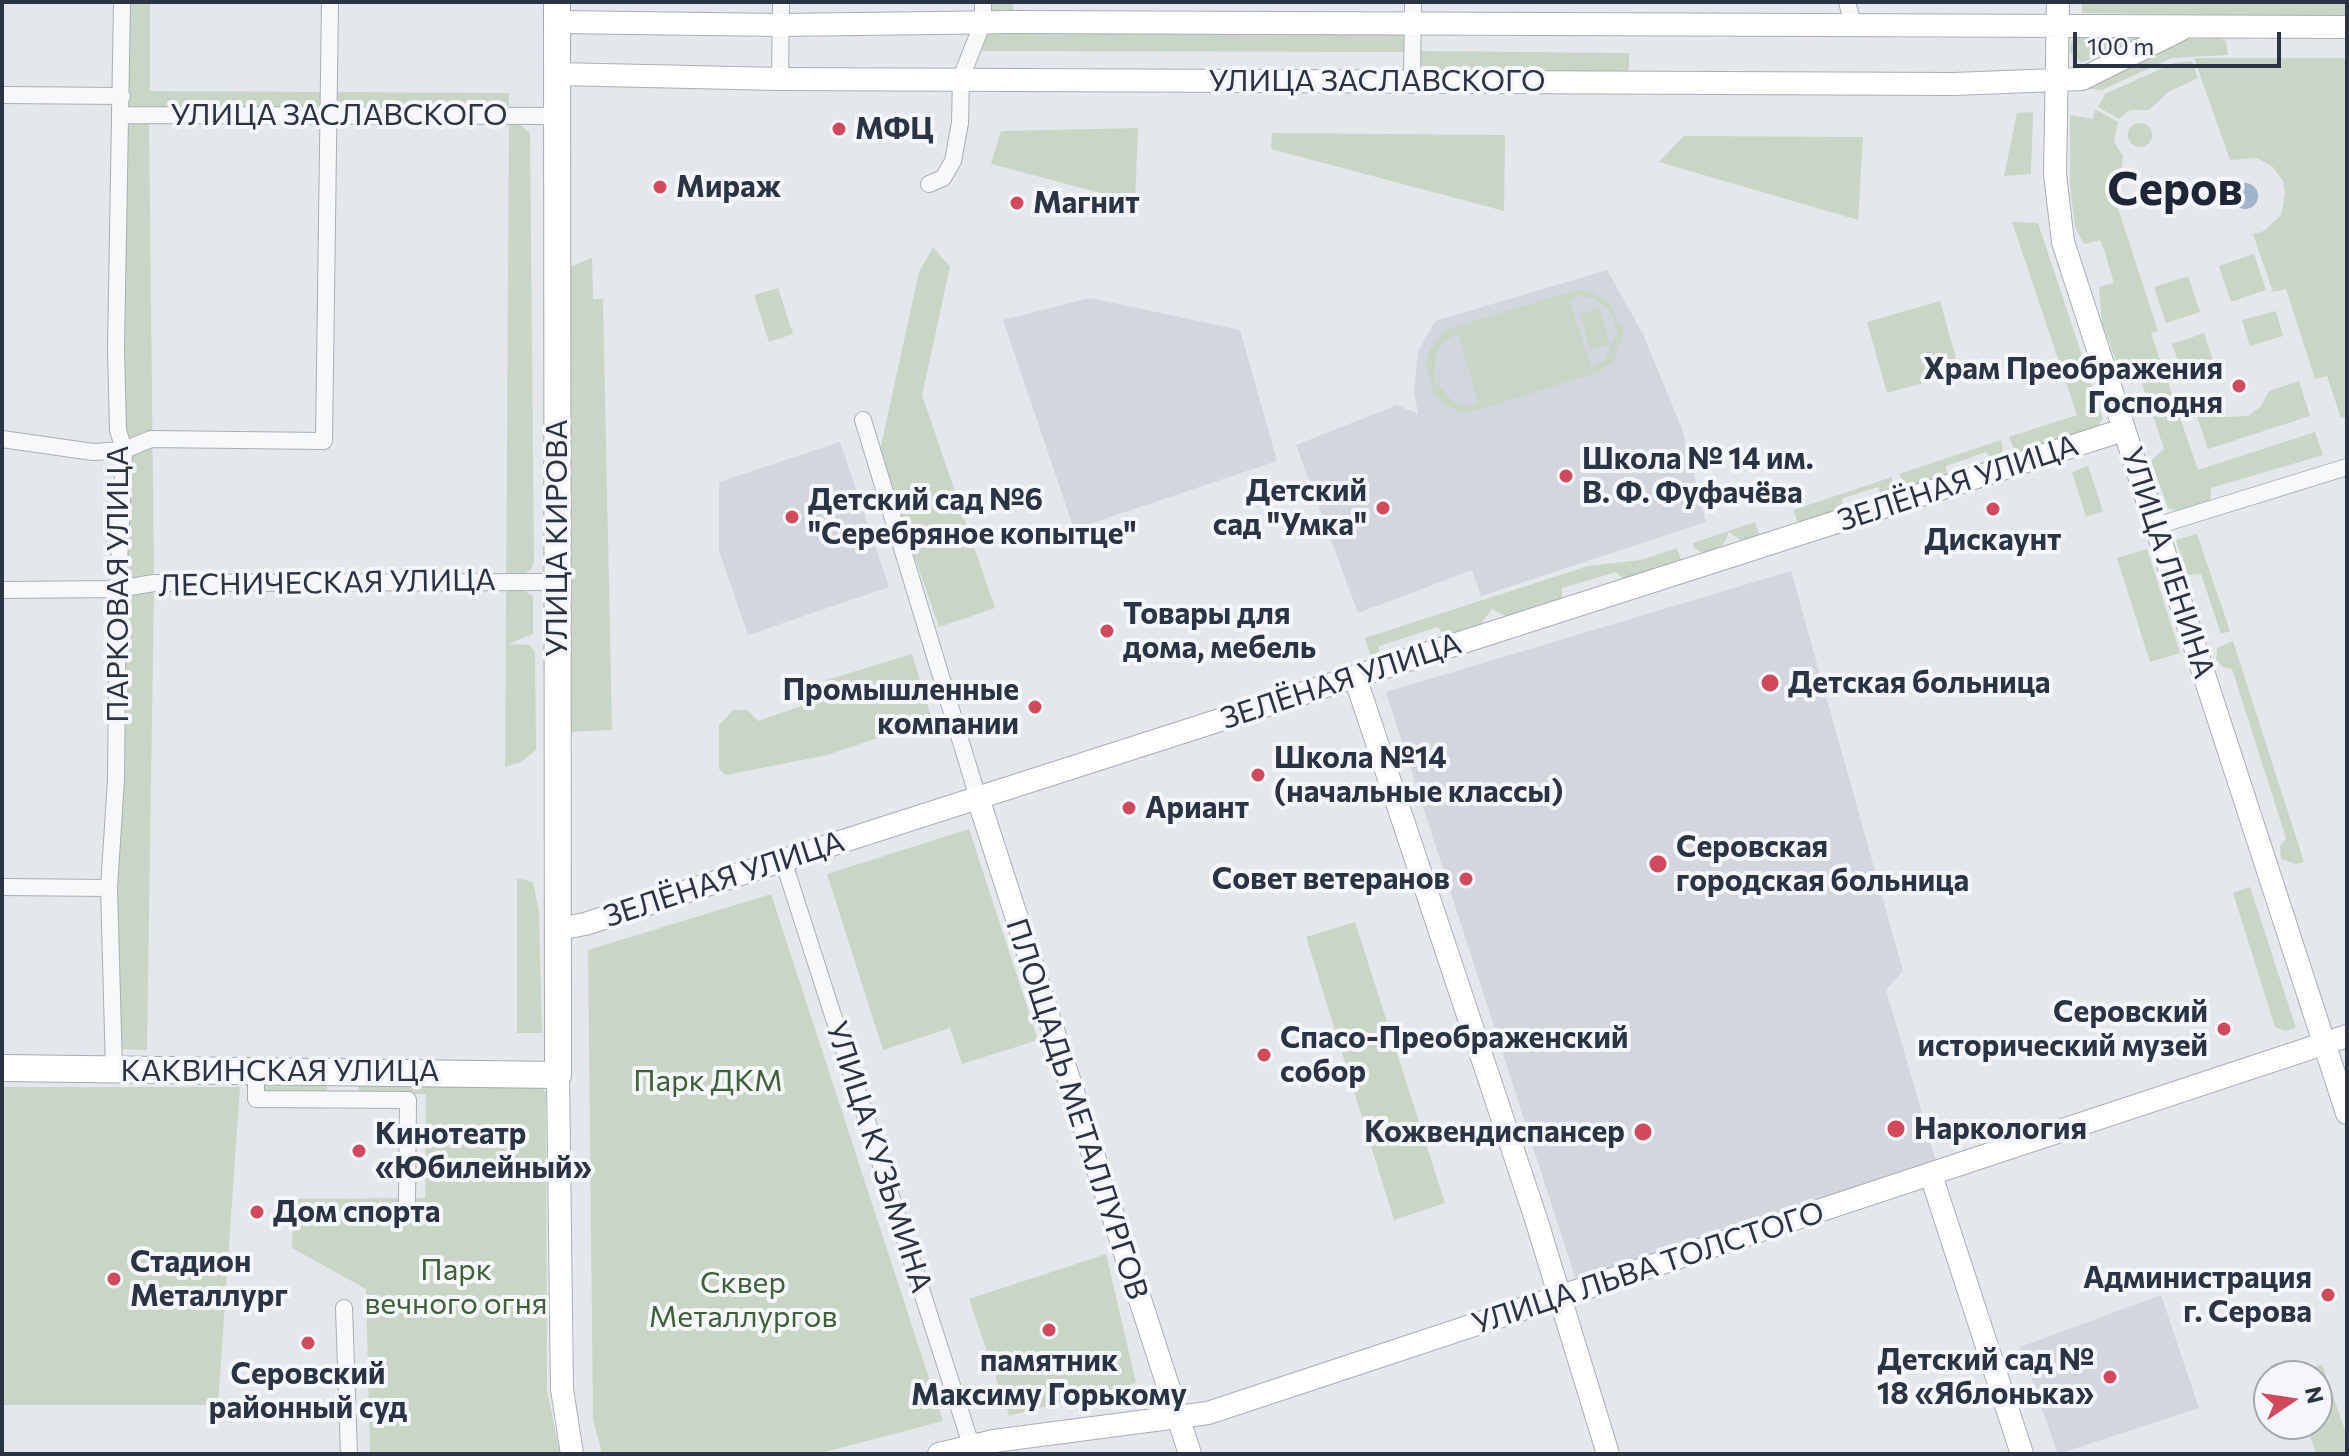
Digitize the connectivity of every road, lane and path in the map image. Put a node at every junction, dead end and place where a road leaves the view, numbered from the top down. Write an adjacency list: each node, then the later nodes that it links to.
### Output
1 (122, 2): 20 (street, ПАРКОВАЯ УЛИЦА)
2 (330, 2): 23 (street)
3 (781, 2): 9 (street)
4 (1847, 2): 10 (street)
5 (2058, 2): 12 (street, УЛИЦА ЛЕНИНА)
6 (557, 12): 9 (street, УЛИЦА ЗАСЛАВСКОГО); 14 (main road, УЛИЦА КИРОВА)
7 (983, 12): 8 (street, УЛИЦА ЗАСЛАВСКОГО); 9 (street, УЛИЦА ЗАСЛАВСКОГО); 15 (street)
8 (1413, 12): 10 (street, УЛИЦА ЗАСЛАВСКОГО); 18 (street)
9 (781, 25): 16 (street)
10 (1854, 27): 12 (street, УЛИЦА ЗАСЛАВСКОГО)
11 (2347, 27): 13 (street, УЛИЦА ЗАСЛАВСКОГО)
12 (2057, 28): 13 (street, УЛИЦА ЗАСЛАВСКОГО); 17 (street, УЛИЦА ЛЕНИНА)
13 (2185, 28): 17 (street, УЛИЦА ЗАСЛАВСКОГО)
14 (557, 74): 16 (street, УЛИЦА ЗАСЛАВСКОГО); 22 (main road, УЛИЦА КИРОВА)
15 (961, 78): 16 (street, УЛИЦА ЗАСЛАВСКОГО); 18 (street, УЛИЦА ЗАСЛАВСКОГО); 24 (street)
16 (780, 79)
17 (2056, 79): 18 (street, УЛИЦА ЗАСЛАВСКОГО); 26 (street, УЛИЦА ЛЕНИНА)
18 (1412, 82)
19 (2, 95): 20 (street)
20 (122, 96): 21 (street, ПАРКОВАЯ УЛИЦА)
21 (122, 115): 23 (street, УЛИЦА ЗАСЛАВСКОГО); 28 (street, ПАРКОВАЯ УЛИЦА)
22 (557, 116): 23 (street, УЛИЦА ЗАСЛАВСКОГО); 31 (main road, УЛИЦА КИРОВА)
23 (329, 117): 28 (street)
24 (929, 184)
25 (863, 420): 35 (street)
26 (2123, 430): 30 (street, УЛИЦА ЛЕНИНА); 34 (street, ЗЕЛЁНАЯ УЛИЦА)
27 (2, 439): 28 (street)
28 (124, 450): 32 (street, ПАРКОВАЯ УЛИЦА)
29 (2347, 467): 30 (street)
30 (2156, 526): 41 (street, УЛИЦА ЛЕНИНА)
31 (557, 582): 32 (street, ЛЕСНИЧЕСКАЯ УЛИЦА); 39 (main road, УЛИЦА КИРОВА)
32 (118, 589): 33 (street, ЛЕСНИЧЕСКАЯ УЛИЦА); 38 (street, ПАРКОВАЯ УЛИЦА)
33 (2, 590)
34 (1355, 677): 35 (street, ЗЕЛЁНАЯ УЛИЦА); 49 (street)
35 (978, 798): 36 (street, ЗЕЛЁНАЯ УЛИЦА); 51 (street, ПЛОЩАДЬ МЕТАЛЛУРГОВ)
36 (783, 860): 39 (street, ЗЕЛЁНАЯ УЛИЦА); 52 (street, УЛИЦА КУЗЬМИНА)
37 (2, 887): 38 (street)
38 (109, 888): 43 (street, ПАРКОВАЯ УЛИЦА)
39 (558, 929): 45 (main road, УЛИЦА КИРОВА)
40 (2347, 1036): 41 (street, УЛИЦА ЛЬВА ТОЛСТОГО)
41 (2325, 1043): 46 (street, УЛИЦА ЛЕНИНА); 47 (street, УЛИЦА ЛЬВА ТОЛСТОГО)
42 (2, 1068): 43 (main road, КАКВИНСКАЯ УЛИЦА)
43 (114, 1070): 44 (main road, КАКВИНСКАЯ УЛИЦА)
44 (256, 1071): 45 (main road, КАКВИНСКАЯ УЛИЦА); 48 (street)
45 (558, 1075): 54 (street)
46 (2347, 1113)
47 (1931, 1175): 49 (street, УЛИЦА ЛЬВА ТОЛСТОГО); 58 (street)
48 (407, 1203)
49 (1561, 1296): 51 (street, УЛИЦА ЛЬВА ТОЛСТОГО); 57 (street)
50 (344, 1308): 53 (street)
51 (1178, 1418): 52 (street, УЛИЦА ЛЬВА ТОЛСТОГО); 56 (street, ПЛОЩАДЬ МЕТАЛЛУРГОВ)
52 (972, 1450): 55 (street, УЛИЦА ЛЬВА ТОЛСТОГО)
53 (349, 1454)
54 (572, 1454)
55 (939, 1454)
56 (1190, 1454)
57 (1608, 1454)
58 (2022, 1454)

